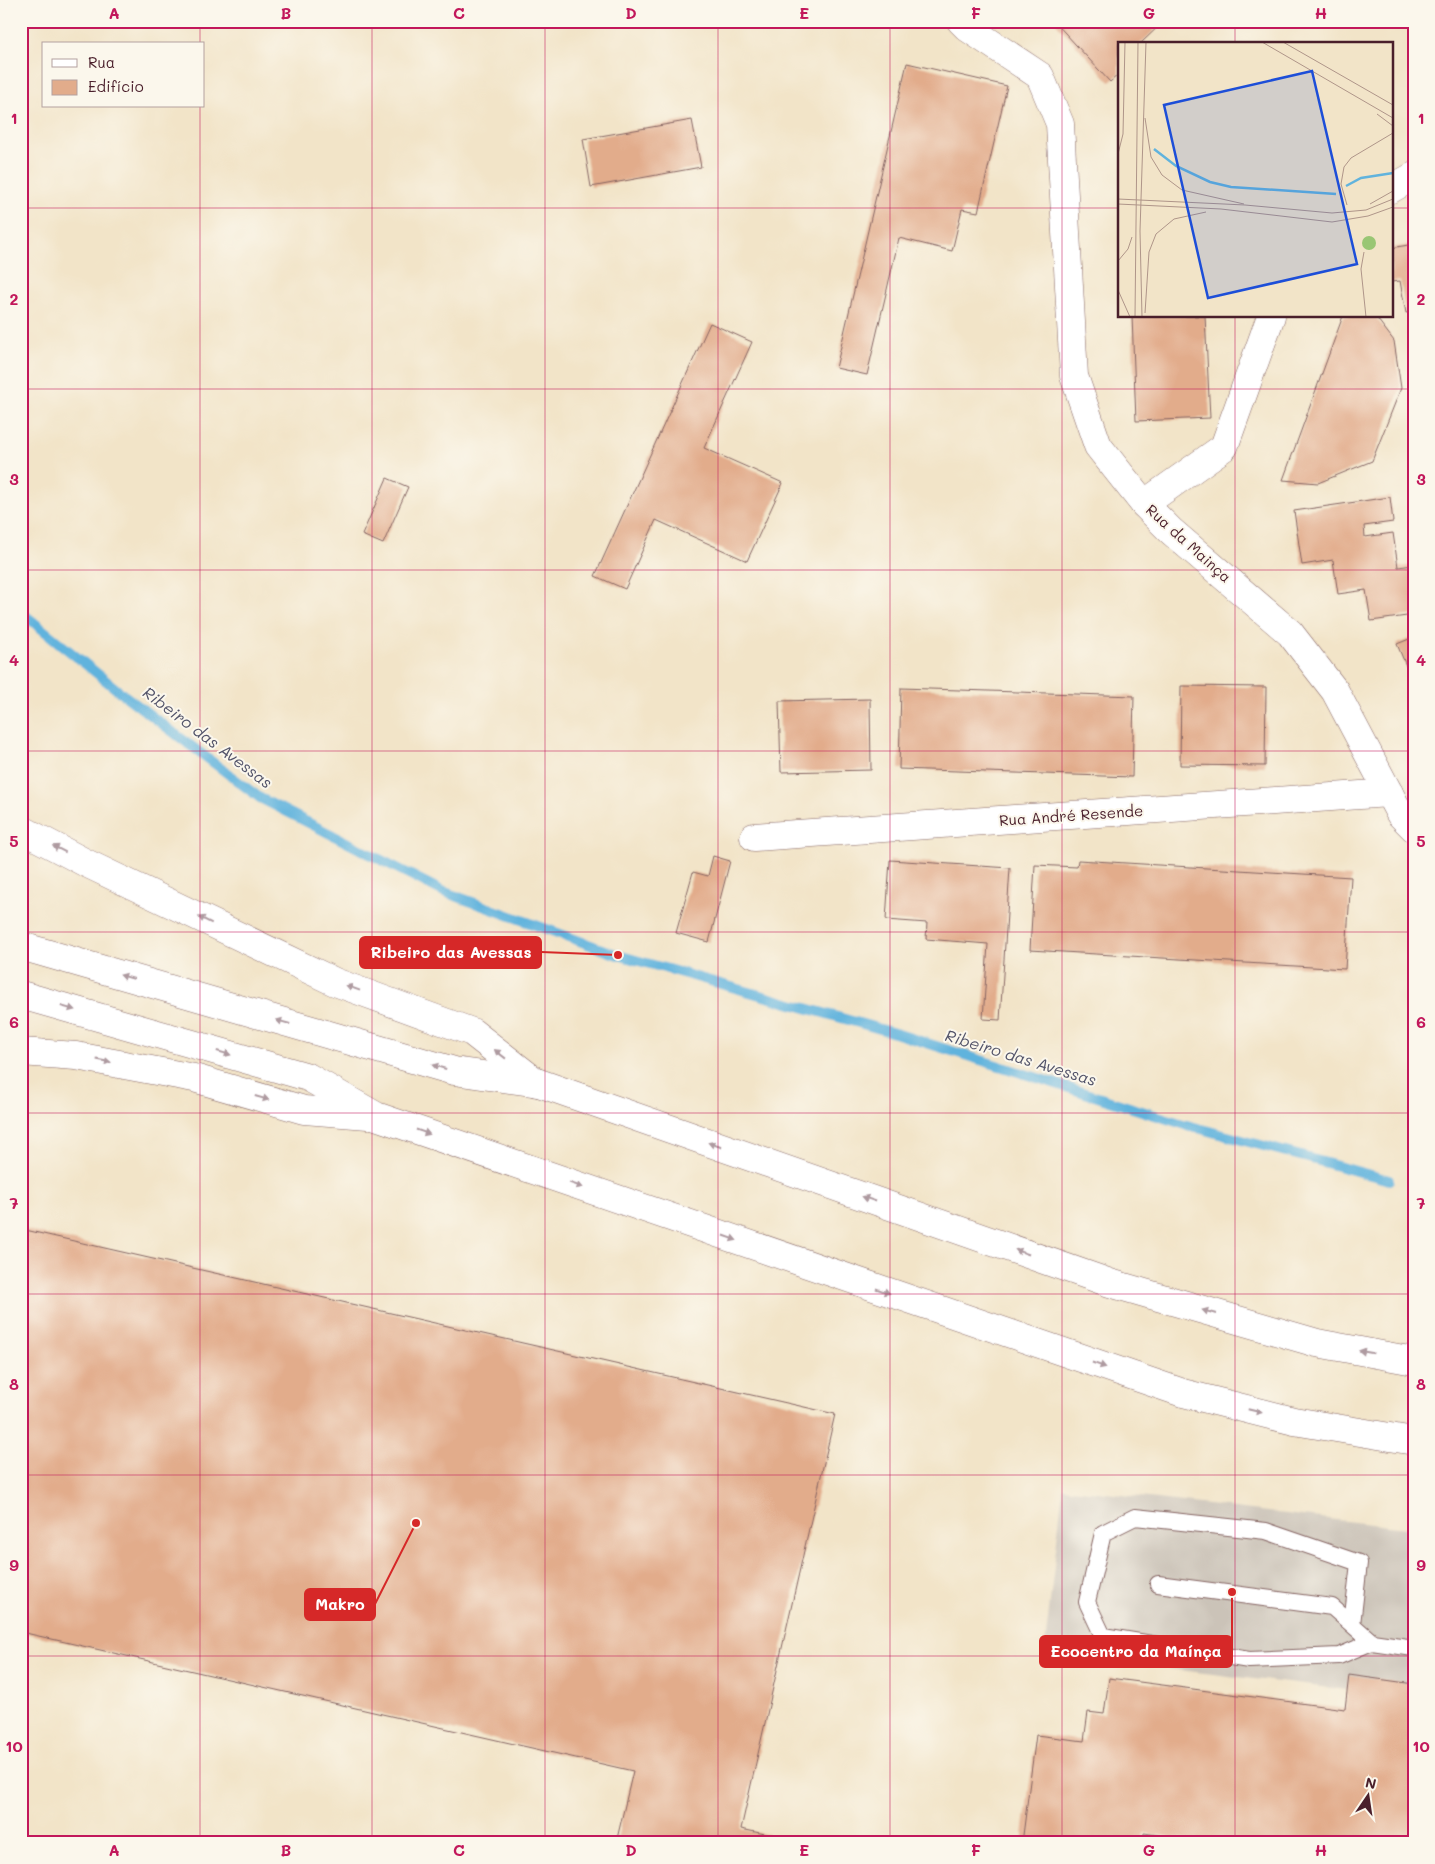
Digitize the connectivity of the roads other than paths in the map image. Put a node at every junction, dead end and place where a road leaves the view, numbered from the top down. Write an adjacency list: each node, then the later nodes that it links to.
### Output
1 (961, 21): 5 (main road, Rua da Mainça)
2 (1414, 176): 3 (main road)
3 (1392, 188)
4 (1270, 318): 5 (main road)
5 (1144, 504): 6 (main road, Rua da Mainça)
6 (1389, 793): 7 (main road, Rua da Mainça); 9 (main road, Rua André Resende)
7 (1414, 828)
8 (21, 829): 13 (main road, one-way to 8)
9 (754, 837)
10 (21, 946): 13 (main road, one-way to 10)
11 (21, 995): 14 (main road, one-way to 14)
12 (21, 1052): 14 (main road, one-way to 14)
13 (539, 1083): 15 (main road, one-way to 13)
14 (376, 1116): 16 (main road, one-way to 16)
15 (1414, 1360)
16 (1414, 1441)
17 (1158, 1584): 18 (lane)
18 (1352, 1624): 19 (lane); 19 (lane)
19 (1372, 1642): 20 (lane)
20 (1414, 1648)

